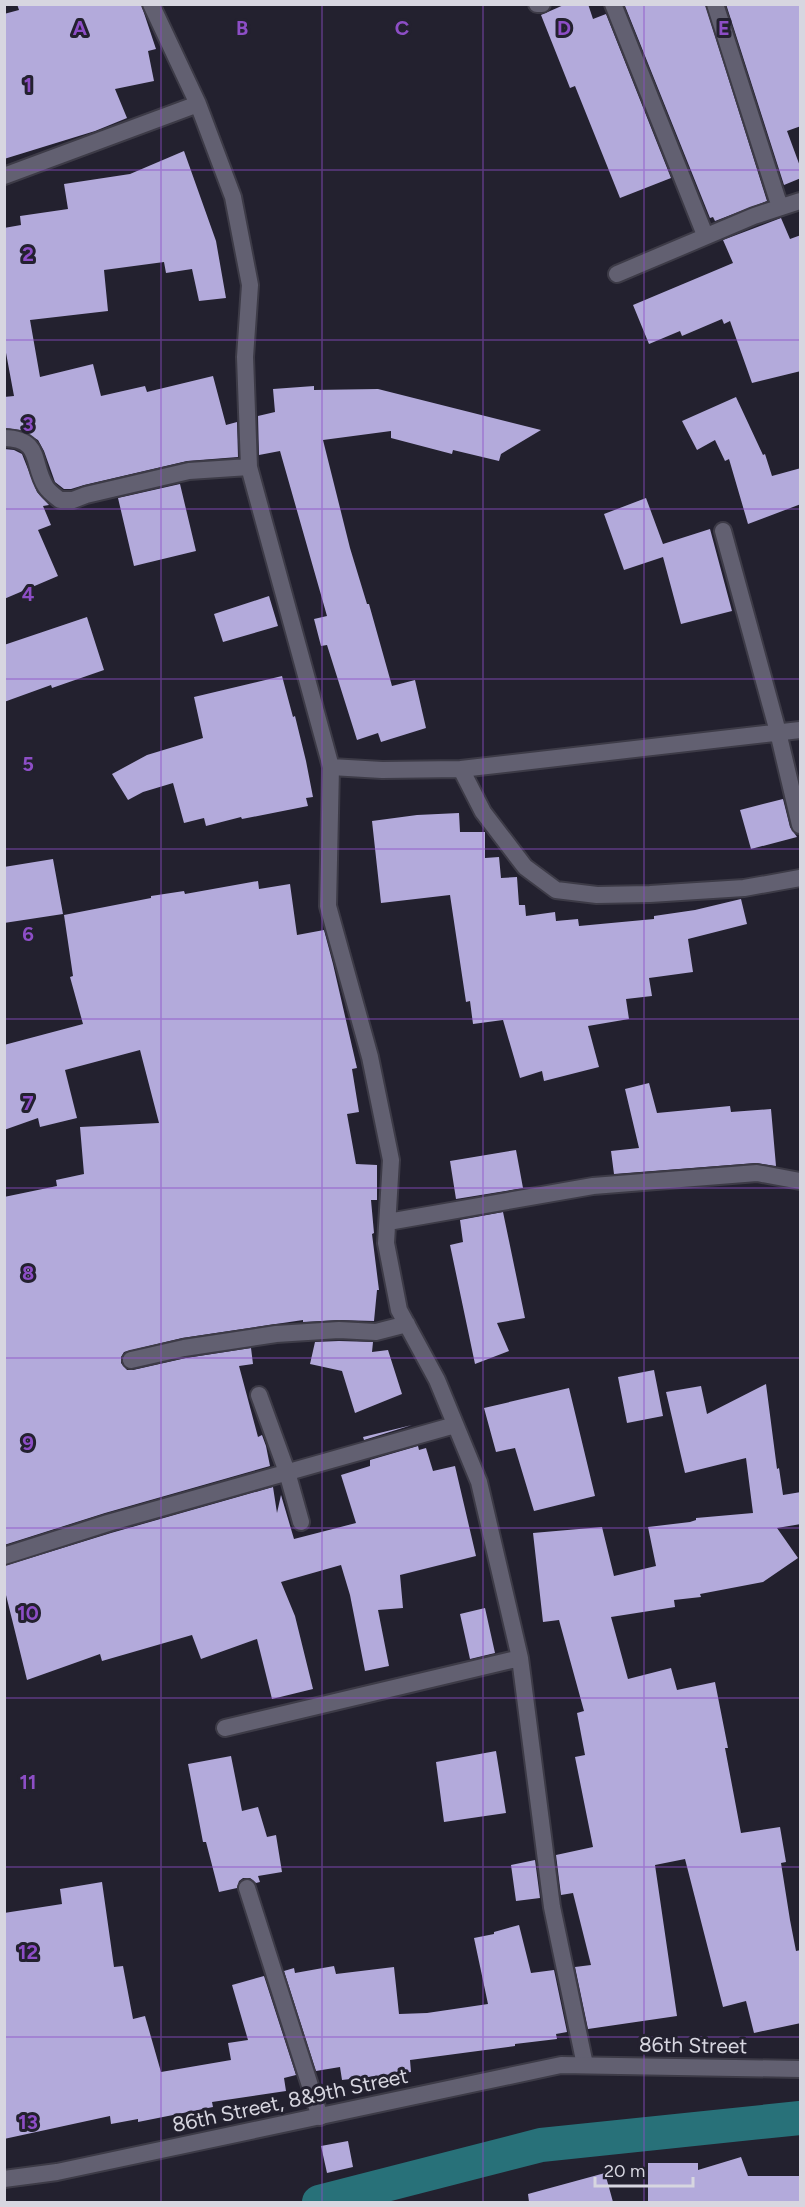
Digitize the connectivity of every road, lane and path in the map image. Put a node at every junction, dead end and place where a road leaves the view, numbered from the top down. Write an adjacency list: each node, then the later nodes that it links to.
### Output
1 (151, 4): 4 (street)
2 (613, 4): 8 (street)
3 (715, 4): 7 (street)
4 (198, 104): 5 (street); 11 (street)
5 (4, 176)
6 (801, 201): 7 (street)
7 (782, 207): 8 (street)
8 (705, 235): 9 (street)
9 (617, 274)
10 (4, 438): 11 (street)
11 (249, 467): 15 (street)
12 (723, 531): 14 (street)
13 (801, 730): 14 (street)
14 (778, 732): 16 (street); 17 (street)
15 (331, 767): 16 (street); 20 (street)
16 (461, 769): 18 (street)
17 (801, 825)
18 (801, 878)
19 (801, 1181): 20 (street)
20 (388, 1222): 21 (street)
21 (407, 1324): 22 (street); 24 (street)
22 (131, 1360)
23 (259, 1395): 25 (street)
24 (455, 1425): 25 (street); 28 (street)
25 (286, 1472): 26 (street); 27 (street)
26 (301, 1522)
27 (4, 1556)
28 (520, 1658): 29 (street); 31 (street)
29 (225, 1728)
30 (247, 1888): 33 (street)
31 (585, 2065): 32 (street, 86th Street); 33 (street, 86th Street, 8&9th Street)
32 (801, 2069)
33 (320, 2117): 34 (street, 86th Street, 8&9th Street)
34 (4, 2179)

